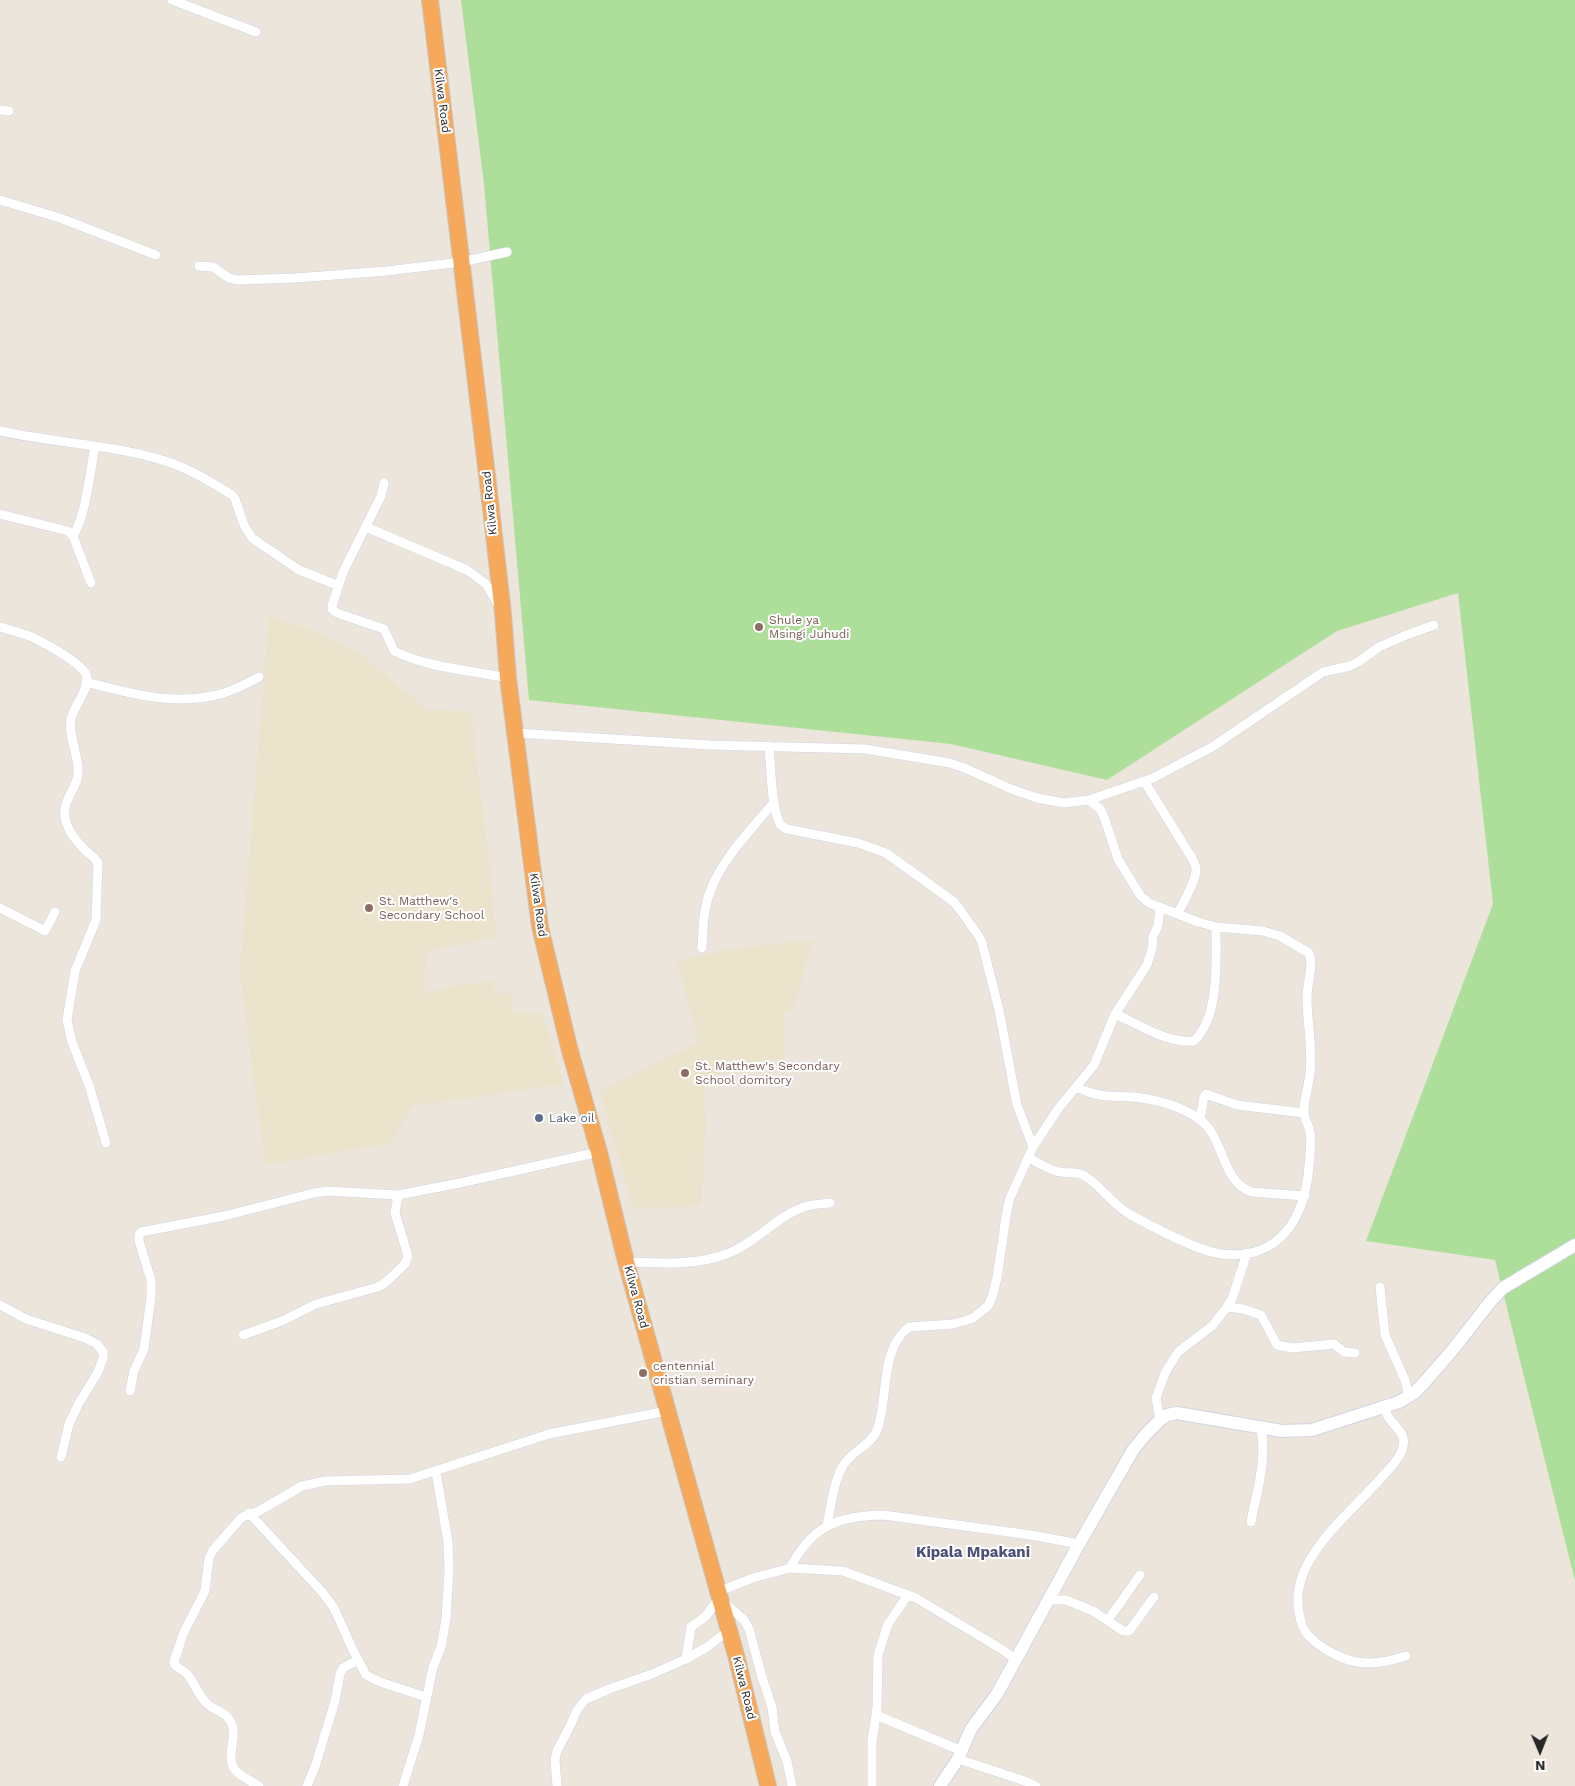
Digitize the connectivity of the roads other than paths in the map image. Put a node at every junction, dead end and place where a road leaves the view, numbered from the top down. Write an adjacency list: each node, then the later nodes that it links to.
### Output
1 (172, 0): 3 (street)
2 (430, 0): 7 (highway, Kilwa Road)
3 (256, 32)
4 (0, 200): 6 (street)
5 (507, 252): 7 (street)
6 (156, 256)
7 (461, 262): 8 (street); 17 (highway, Kilwa Road)
8 (199, 266)
9 (0, 431): 10 (street)
10 (95, 446): 14 (street); 16 (street)
11 (384, 483): 13 (street)
12 (0, 514): 14 (street)
13 (366, 527): 16 (street); 17 (street)
14 (73, 536): 15 (street)
15 (90, 583)
16 (338, 585): 21 (street)
17 (503, 613): 21 (highway, Kilwa Road)
18 (1434, 625): 25 (street)
19 (0, 627): 22 (street)
20 (259, 677): 22 (street)
21 (508, 678): 23 (highway, Kilwa Road)
22 (86, 682): 38 (street)
23 (515, 733): 24 (street); 40 (highway, Kilwa Road)
24 (769, 746): 26 (street); 27 (street)
25 (1144, 781): 26 (street); 31 (street)
26 (1089, 800): 29 (street)
27 (774, 802): 33 (street); 39 (street)
28 (0, 908): 30 (street)
29 (1160, 908): 31 (street); 34 (street)
30 (55, 912)
31 (1177, 914): 32 (street)
32 (1216, 927): 34 (street); 36 (street)
33 (702, 948)
34 (1115, 1014): 35 (street)
35 (1076, 1088): 37 (street); 39 (street)
36 (1304, 1113): 37 (street); 43 (street)
37 (1200, 1119): 43 (street)
38 (106, 1143)
39 (1033, 1147): 41 (street)
40 (599, 1152): 42 (street); 47 (highway, Kilwa Road)
41 (1029, 1158): 46 (street); 63 (street)
42 (398, 1195): 51 (street); 53 (street)
43 (1305, 1196): 46 (street)
44 (830, 1203): 47 (street)
45 (1575, 1245): 54 (main road)
46 (1247, 1253): 50 (street)
47 (626, 1262): 56 (highway, Kilwa Road)
48 (1380, 1287): 54 (street)
49 (0, 1304): 59 (street)
50 (1228, 1307): 52 (street); 57 (street)
51 (243, 1335)
52 (1355, 1353)
53 (130, 1390)
54 (1409, 1396): 55 (main road)
55 (1385, 1406): 58 (main road); 73 (street)
56 (668, 1411): 60 (street); 67 (highway, Kilwa Road)
57 (1160, 1420): 58 (main road); 64 (main road)
58 (1261, 1428): 62 (street)
59 (61, 1457)
60 (436, 1472): 61 (street); 77 (street)
61 (249, 1514): 76 (street); 81 (street)
62 (1251, 1522)
63 (827, 1525): 64 (street); 65 (street)
64 (1079, 1544): 70 (main road)
65 (790, 1568): 67 (street); 68 (street)
66 (1140, 1575): 71 (street)
67 (718, 1595): 72 (highway, Kilwa Road); 74 (street); 86 (street)
68 (908, 1595): 75 (street); 78 (street)
69 (1154, 1596): 71 (street)
70 (1049, 1600): 71 (street); 75 (main road)
71 (1108, 1620)
72 (728, 1631): 74 (street); 85 (highway, Kilwa Road)
73 (1406, 1656)
74 (686, 1658): 84 (street)
75 (1015, 1659): 79 (main road)
76 (358, 1660): 77 (street); 82 (street)
77 (426, 1697): 83 (street)
78 (876, 1715): 79 (street); 87 (street)
79 (960, 1755): 80 (street); 88 (main road)
80 (1024, 1783): 89 (street)
81 (259, 1786)
82 (307, 1786)
83 (403, 1786)
84 (557, 1786)
85 (768, 1786)
86 (792, 1786)
87 (872, 1786)
88 (940, 1786)
89 (1036, 1786)

